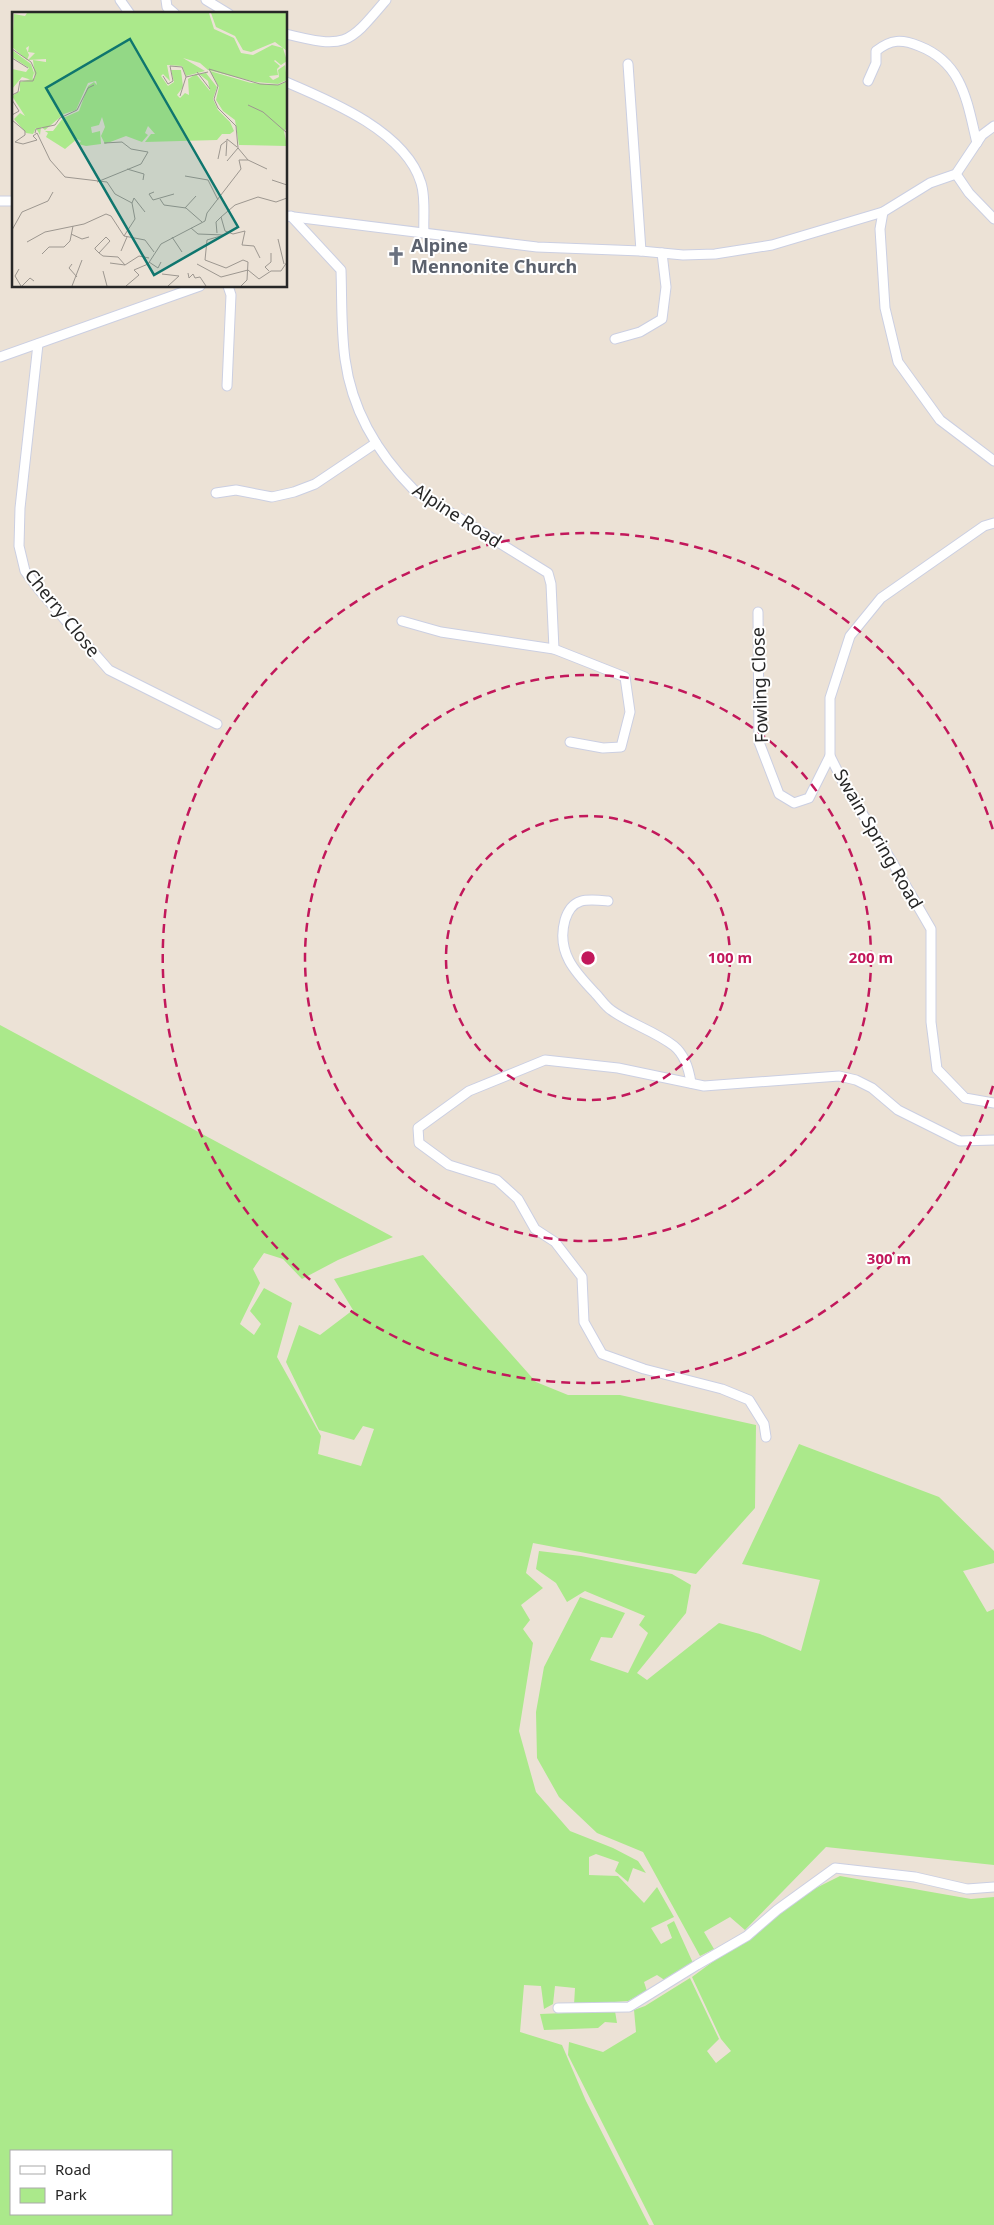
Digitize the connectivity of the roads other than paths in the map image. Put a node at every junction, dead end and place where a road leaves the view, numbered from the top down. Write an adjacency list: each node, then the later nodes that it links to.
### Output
1 (120, 0): 5 (street)
2 (166, 0): 6 (street)
3 (206, 0): 7 (street)
4 (386, 0): 8 (street)
5 (129, 12)
6 (173, 12)
7 (226, 12)
8 (288, 34)
9 (628, 64): 19 (street)
10 (868, 81): 13 (street)
11 (288, 83): 18 (street)
12 (994, 126): 13 (street)
13 (977, 143): 14 (street)
14 (956, 174): 15 (street); 17 (street)
15 (882, 212): 20 (street); 28 (street)
16 (289, 216): 18 (street); 27 (street, Alpine Road)
17 (994, 220)
18 (424, 233): 19 (street)
19 (641, 251): 20 (street)
20 (662, 253): 23 (street)
21 (194, 288): 24 (street)
22 (229, 288): 26 (street)
23 (614, 339)
24 (38, 344): 25 (street); 34 (street, Cherry Close)
25 (0, 357)
26 (228, 386)
27 (376, 443): 29 (street); 33 (street, Alpine Road)
28 (994, 461)
29 (216, 493)
30 (994, 523): 36 (street, Swain Spring Road)
31 (758, 612): 36 (street, Fowling Close)
32 (402, 621): 33 (street)
33 (554, 649): 35 (street)
34 (217, 724)
35 (570, 742)
36 (830, 756): 39 (street, Swain Spring Road)
37 (608, 900): 38 (street)
38 (691, 1083): 40 (street); 41 (street)
39 (994, 1103)
40 (994, 1140)
41 (766, 1437)
42 (994, 1887): 43 (street)
43 (558, 2008)

